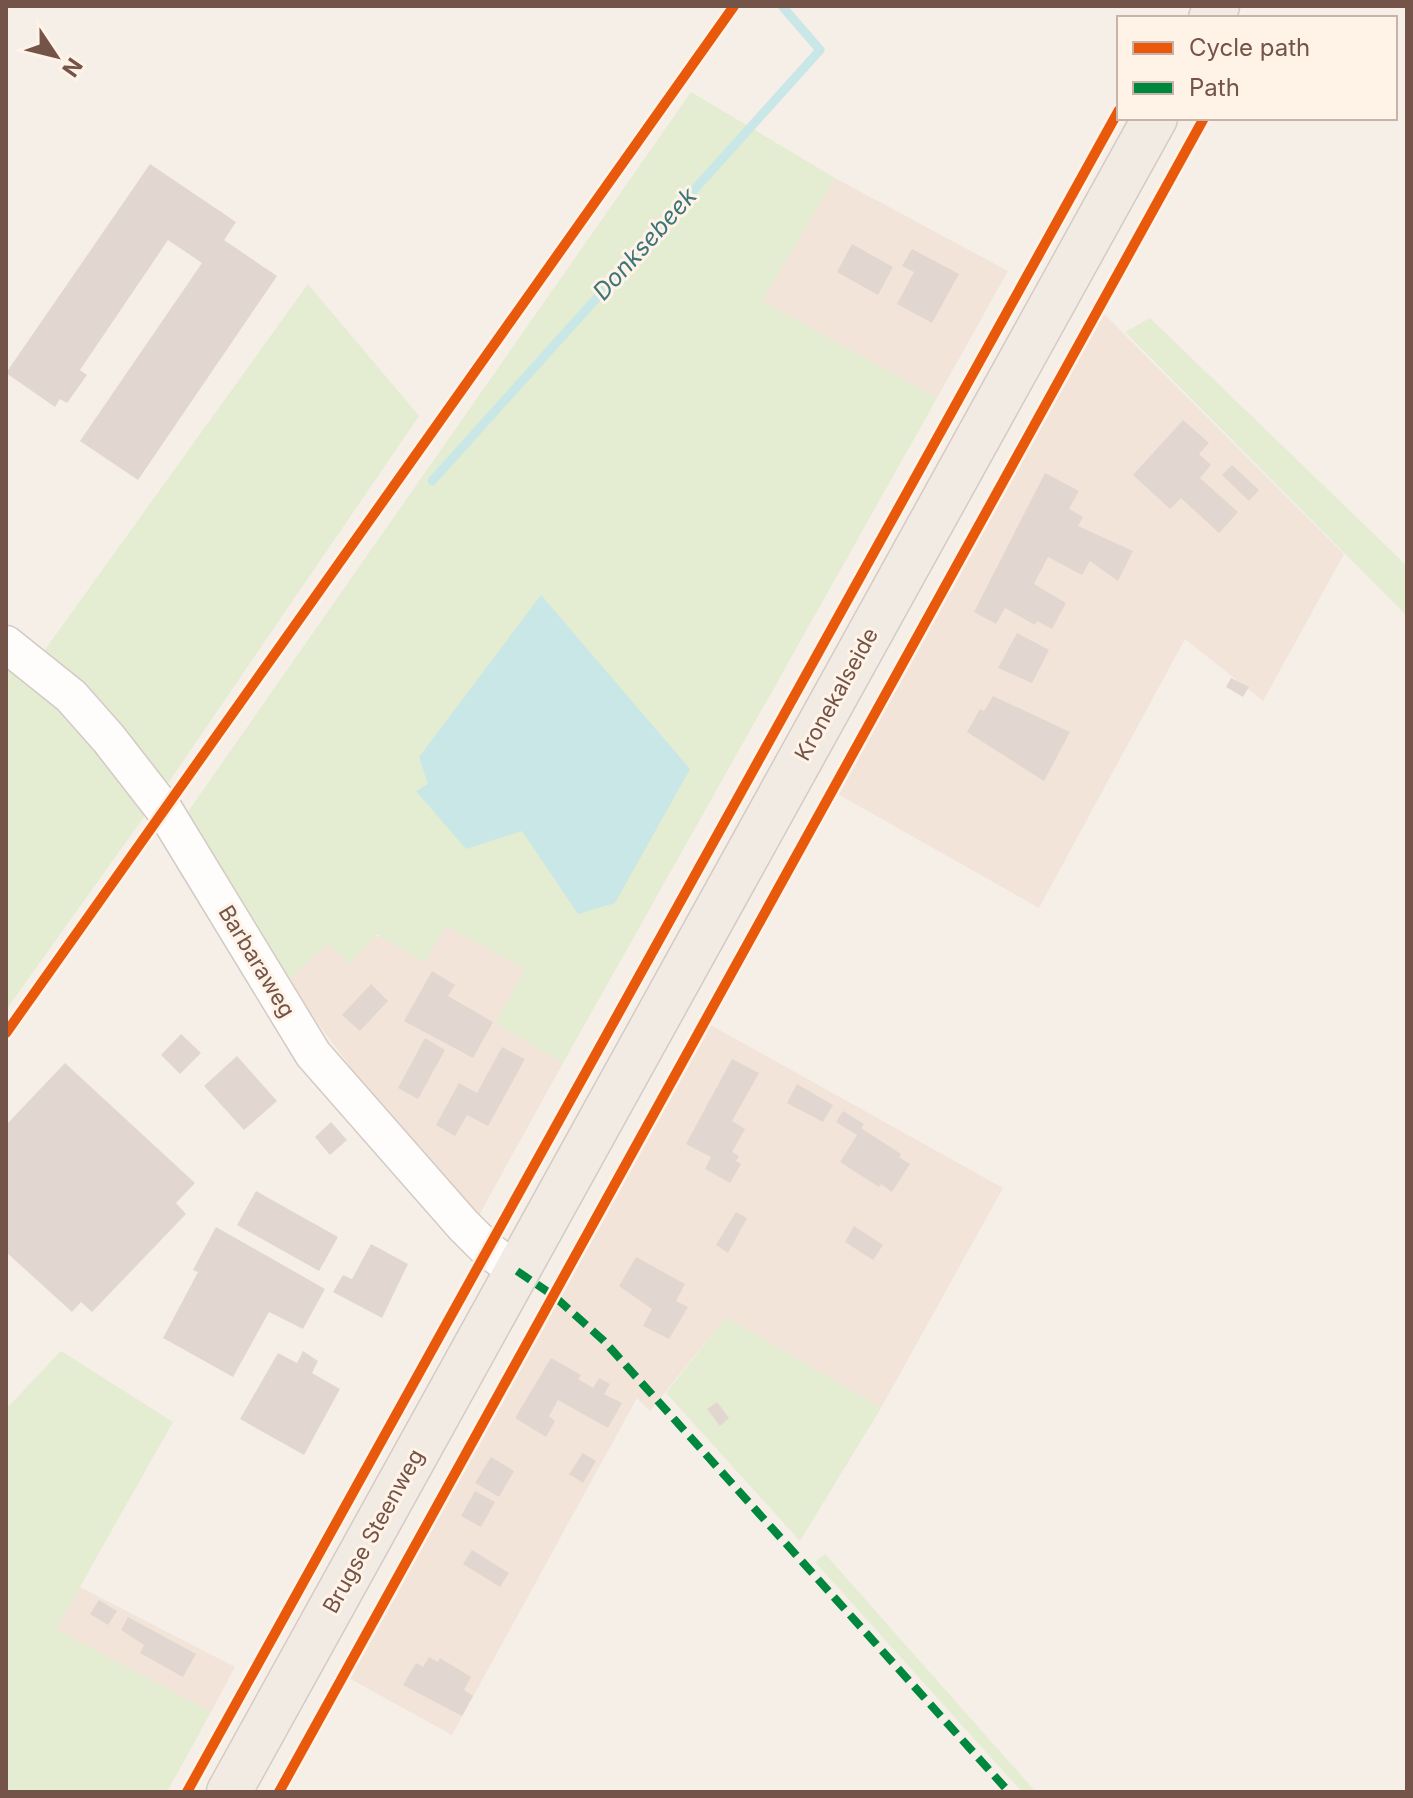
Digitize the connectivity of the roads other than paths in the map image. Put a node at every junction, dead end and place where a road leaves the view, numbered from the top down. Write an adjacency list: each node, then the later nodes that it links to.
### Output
1 (1154, 120): 3 (main road, Kronekalseide)
2 (6, 644): 3 (street, Barbaraweg)
3 (517, 1271): 4 (main road, Brugse Steenweg)
4 (229, 1792)

